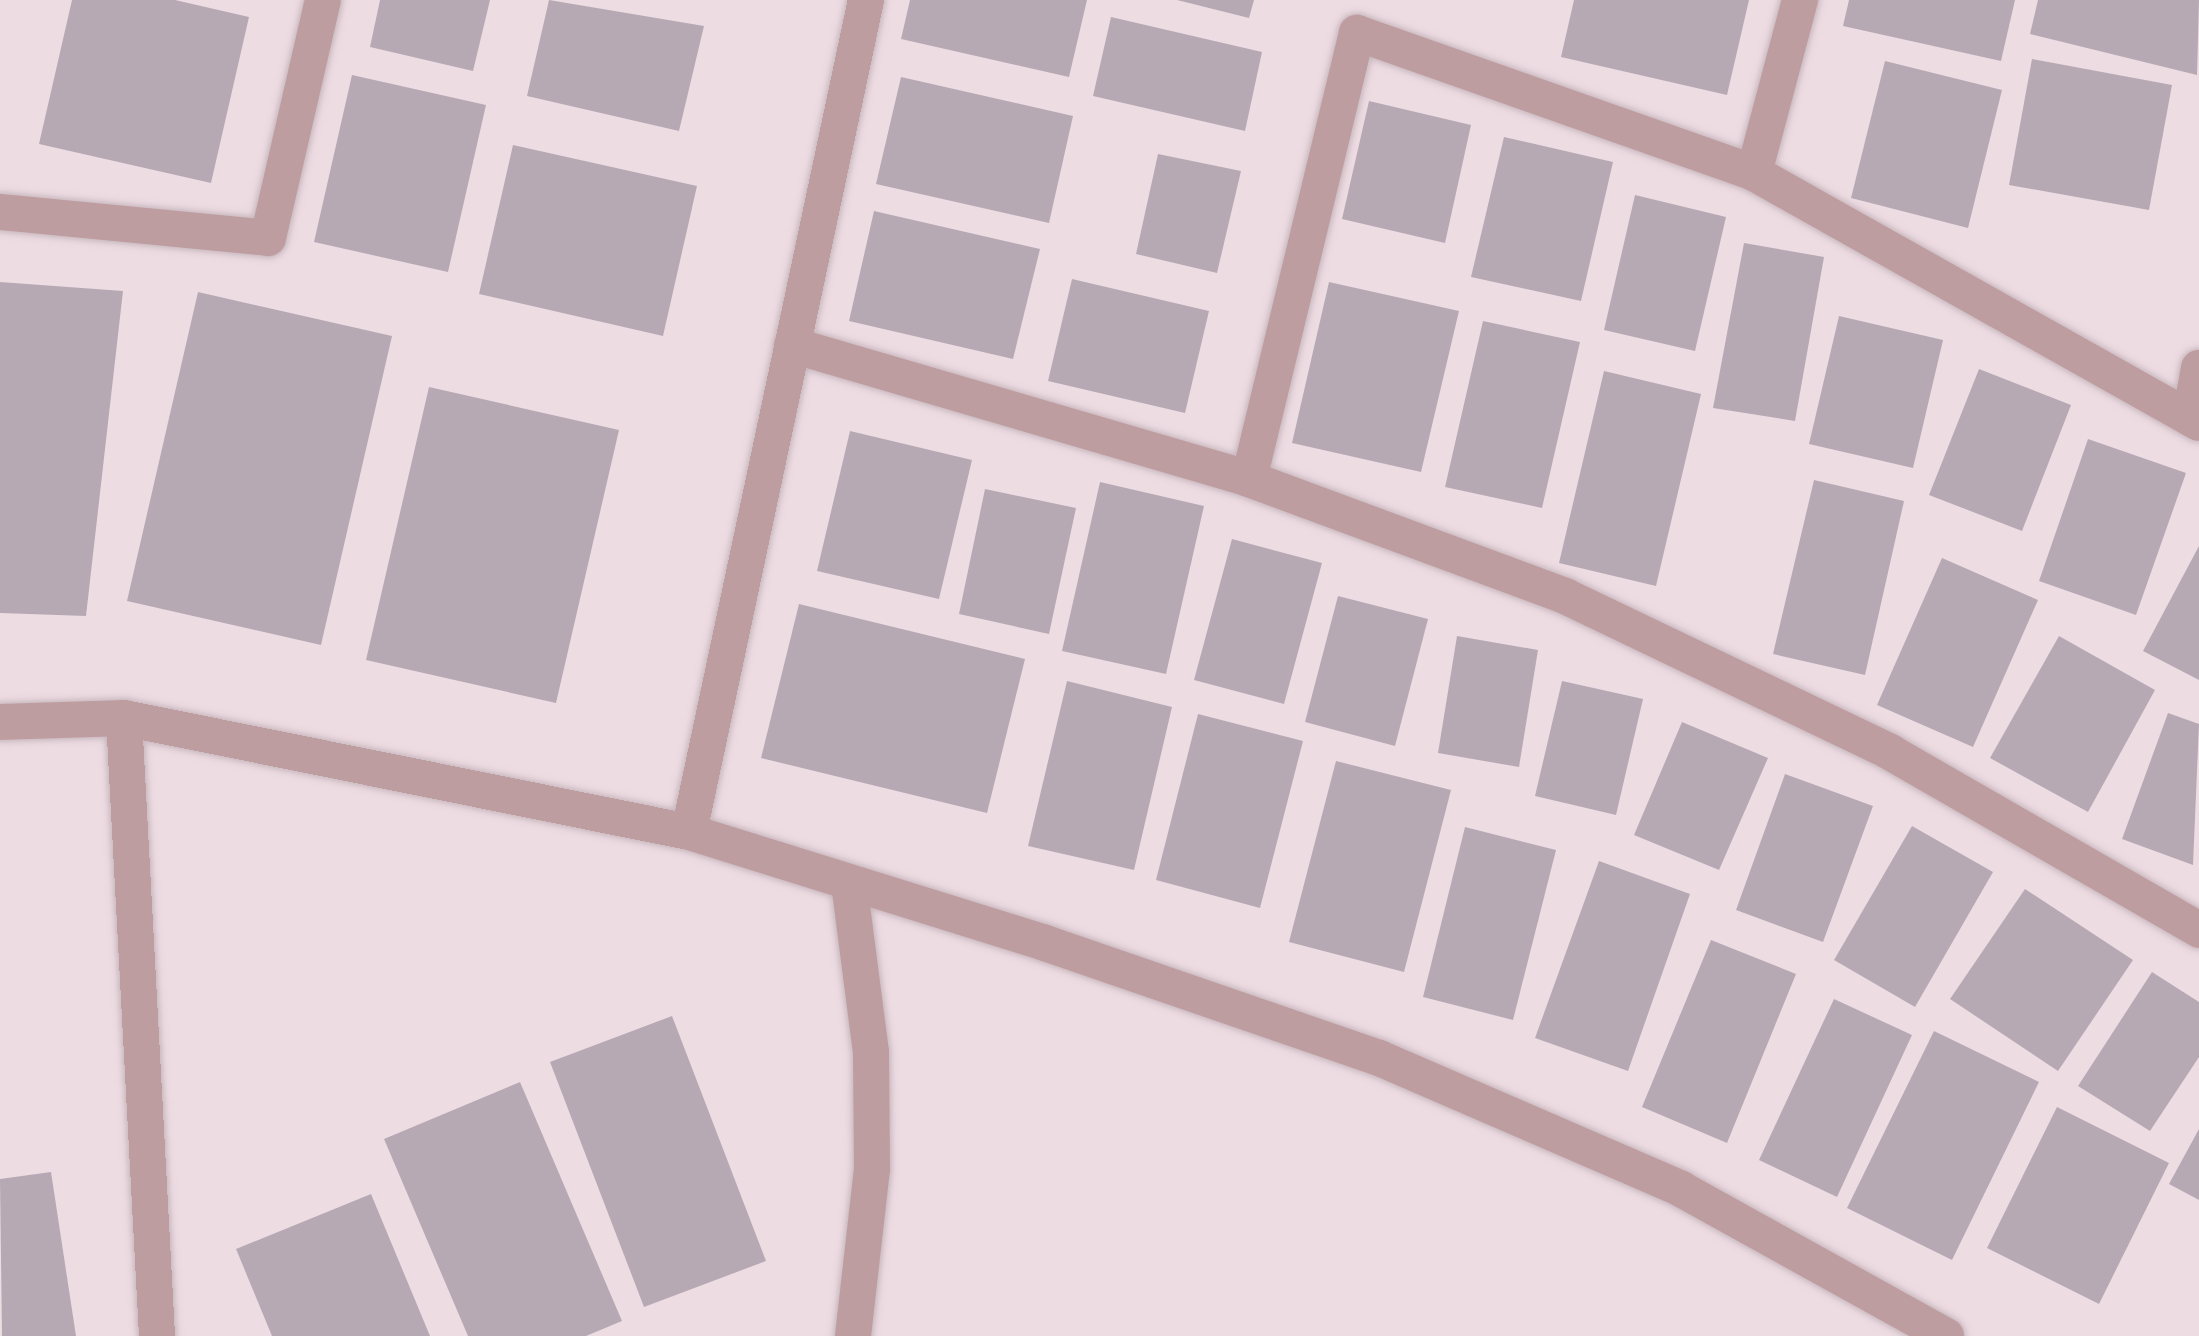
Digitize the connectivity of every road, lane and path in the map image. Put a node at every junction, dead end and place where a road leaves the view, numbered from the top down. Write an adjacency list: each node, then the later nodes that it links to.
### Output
1 (323, 0): 6 (street)
2 (866, 0): 7 (street)
3 (1800, 0): 5 (street)
4 (1361, 16): 5 (street); 10 (street)
5 (1754, 172): 9 (street)
6 (0, 212)
7 (792, 345): 10 (street); 13 (street)
8 (2199, 368): 9 (street)
9 (2194, 420)
10 (1250, 479): 15 (street)
11 (124, 718): 12 (street); 13 (street); 16 (street)
12 (0, 722)
13 (688, 832): 14 (street)
14 (849, 883): 17 (street); 18 (street)
15 (2199, 930)
16 (158, 1336)
17 (853, 1336)
18 (1946, 1336)

